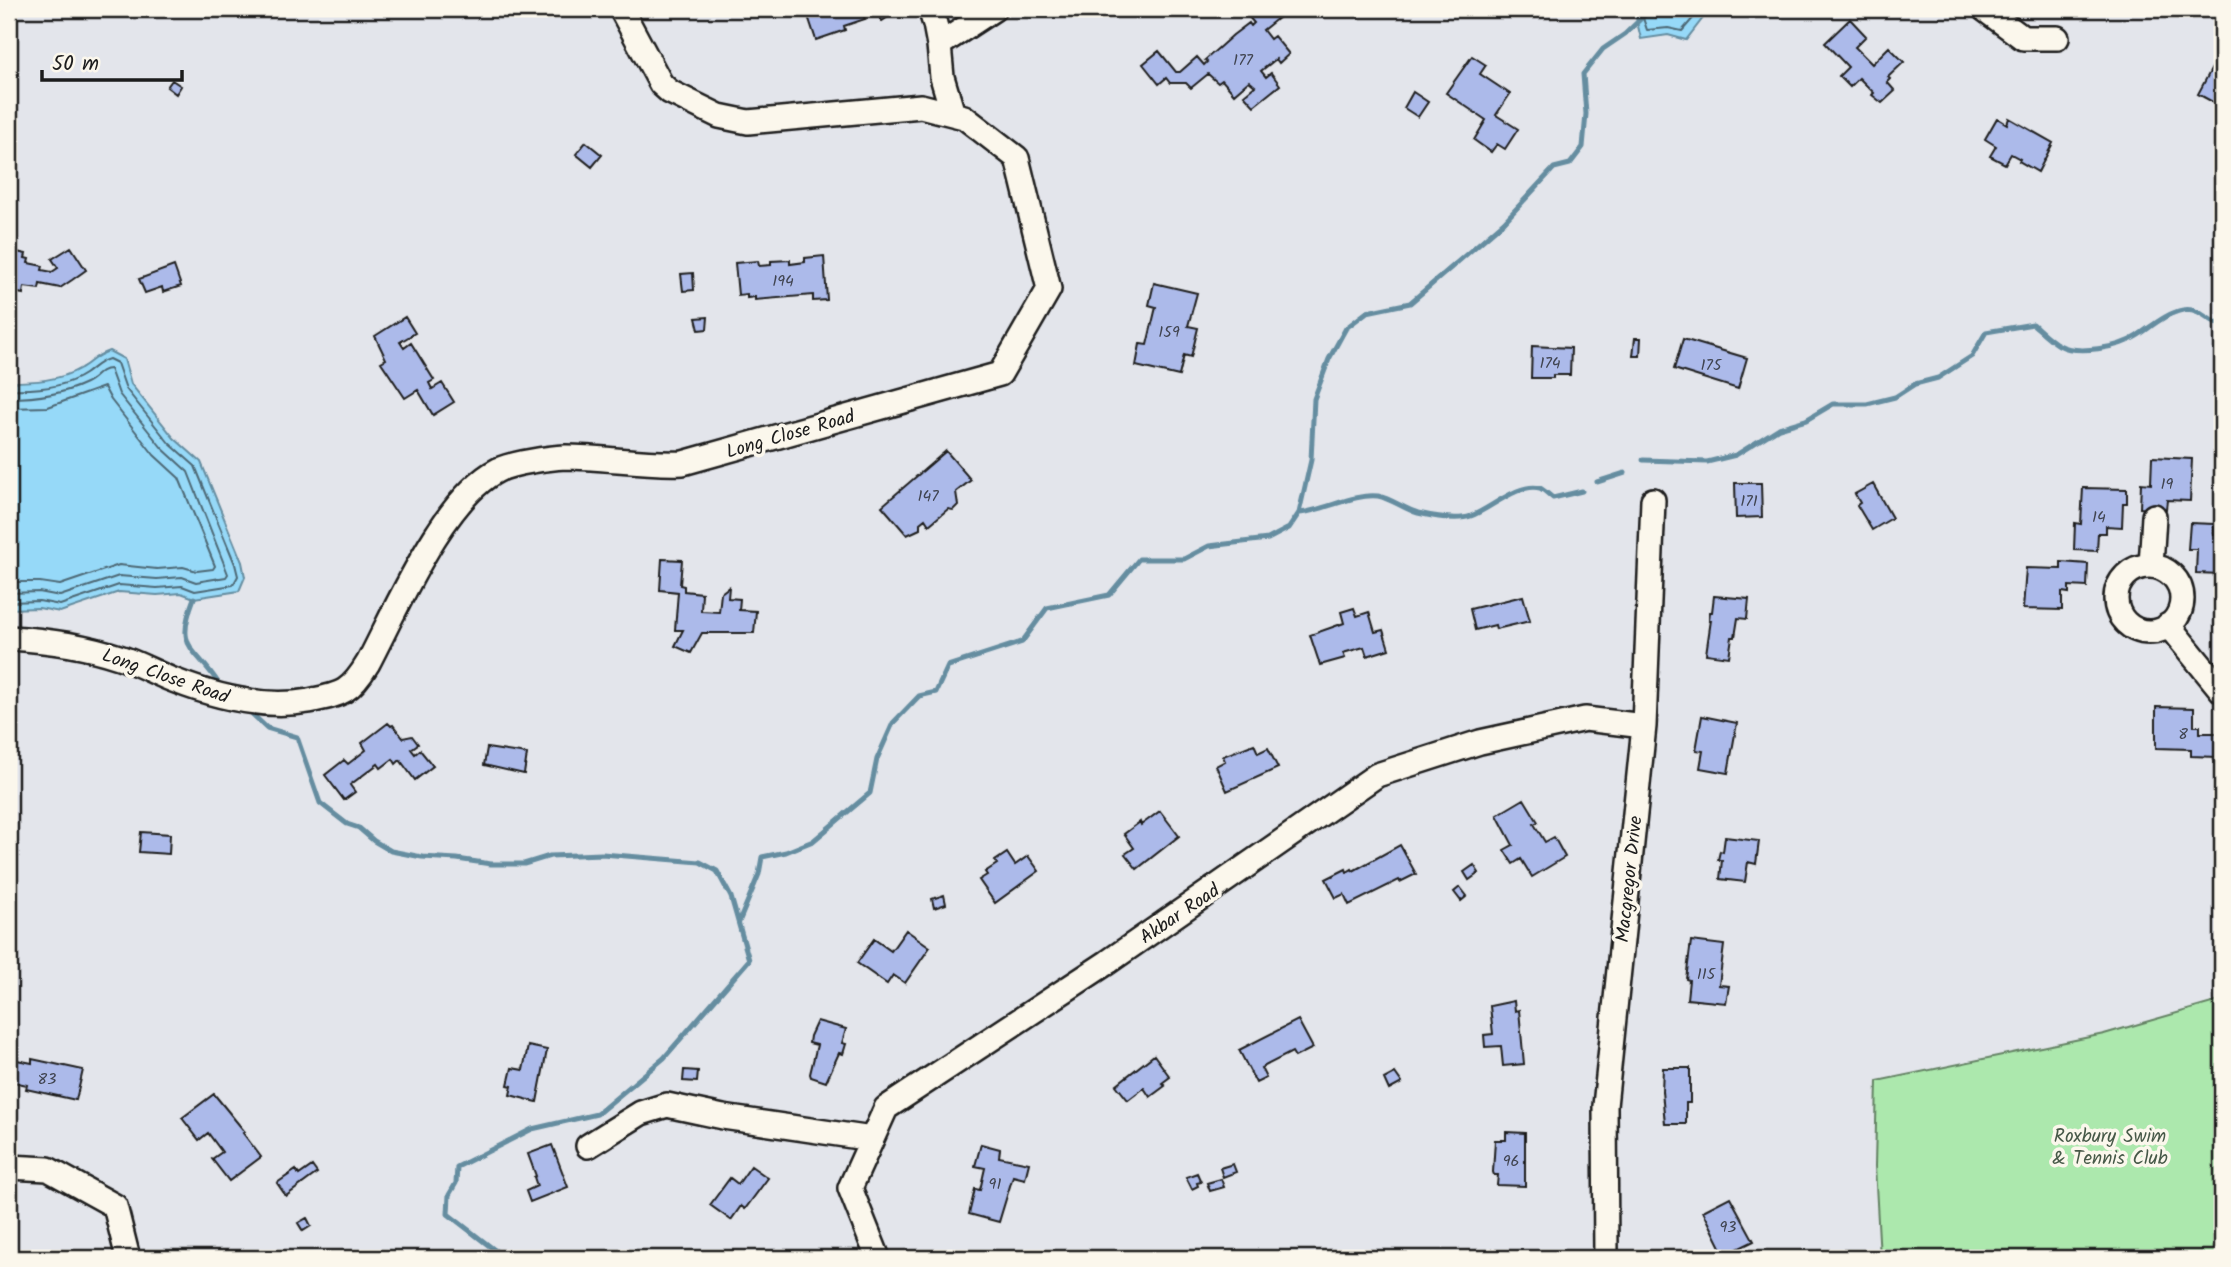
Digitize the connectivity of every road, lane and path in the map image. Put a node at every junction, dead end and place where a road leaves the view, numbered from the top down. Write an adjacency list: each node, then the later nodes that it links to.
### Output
1 (621, 9): 8 (street, Long Close Road)
2 (930, 9): 6 (street)
3 (994, 9): 6 (street)
4 (1984, 9): 5 (street)
5 (2057, 37)
6 (939, 45): 7 (street)
7 (942, 77): 8 (street); 9 (street)
8 (915, 106): 9 (street, Long Close Road)
9 (953, 114): 14 (street, Long Close Road)
10 (1653, 500): 16 (street, Macgregor Drive)
11 (2154, 516): 12 (street)
12 (2151, 566): 13 (street); 13 (street)
13 (2168, 625): 15 (street)
14 (9, 638)
15 (2222, 691)
16 (1644, 726): 17 (street, Akbar Road); 22 (street, Macgregor Drive)
17 (872, 1139): 18 (street); 21 (street, Akbar Road)
18 (588, 1146)
19 (9, 1167): 20 (street)
20 (128, 1258)
21 (878, 1258)
22 (1606, 1258)

